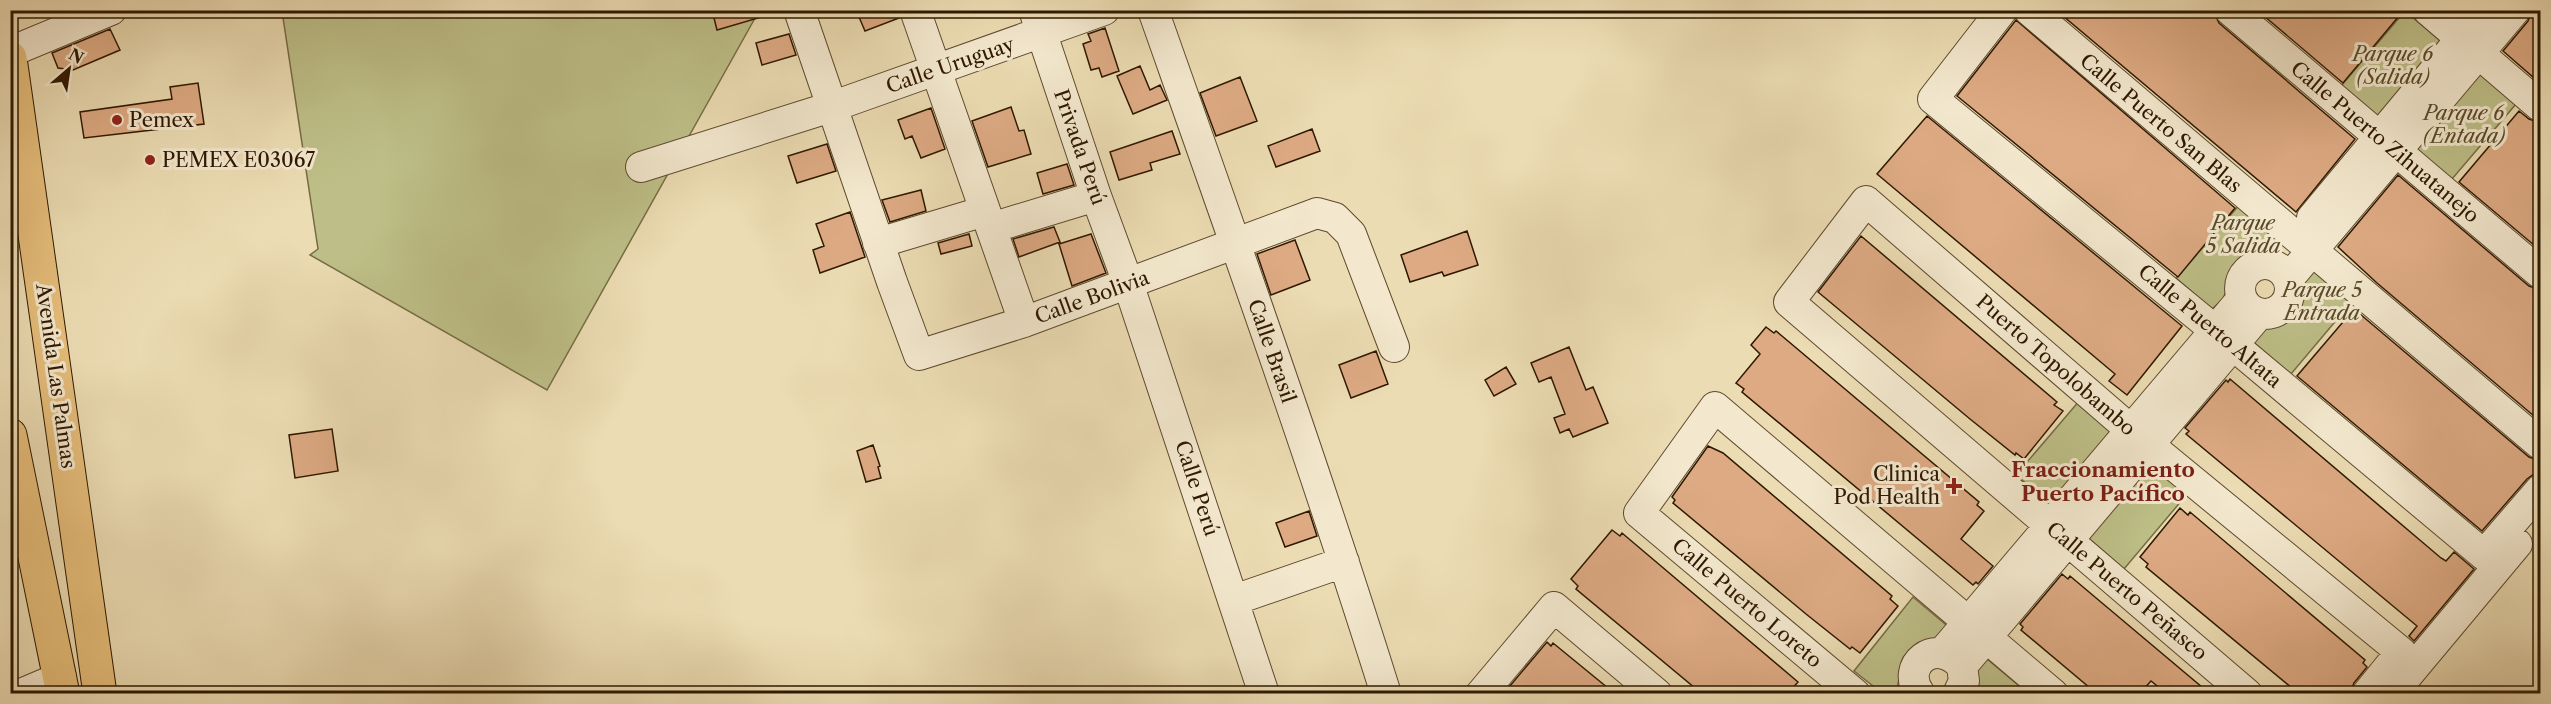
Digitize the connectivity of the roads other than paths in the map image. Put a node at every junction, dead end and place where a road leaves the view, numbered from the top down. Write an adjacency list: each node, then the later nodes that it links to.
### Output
1 (111, 10): 14 (street)
2 (799, 10): 18 (street)
3 (915, 10): 16 (street, Calle Bolivia)
4 (1104, 10): 12 (street, Calle Uruguay)
5 (1153, 10): 24 (street, Calle Brasil)
6 (2002, 10): 32 (street, Calle Puerto Altata)
7 (2029, 10): 25 (street, Calle Puerto San Blas)
8 (2230, 10): 19 (street, Calle Puerto Zihuatanejo)
9 (2428, 10): 13 (street)
10 (2485, 10): 13 (street)
11 (2515, 10): 13 (street)
12 (1038, 22): 16 (street, Calle Uruguay); 21 (street, Privada Perú)
13 (2470, 47): 17 (street); 19 (street)
14 (10, 52)
15 (10, 58): 47 (main road, Avenida Las Palmas)
16 (936, 69): 18 (street, Calle Uruguay); 22 (street, Calle Bolivia)
17 (2541, 106)
18 (831, 107): 20 (street, Calle Uruguay); 23 (street)
19 (2388, 144): 25 (street); 27 (street, Calle Puerto Zihuatanejo)
20 (641, 167)
21 (1096, 196): 22 (street); 28 (street, Privada Perú)
22 (988, 220): 23 (street); 31 (street, Calle Bolivia)
23 (878, 243): 31 (street)
24 (1236, 243): 28 (street, Calle Bolivia); 33 (street, Calle Bolivia); 40 (street, Calle Brasil)
25 (2303, 243): 26 (street); 35 (street, Calle Puerto San Blas)
26 (2281, 272): 30 (street); 30 (street)
27 (2541, 273)
28 (1128, 283): 31 (street, Calle Bolivia); 41 (street, Calle Perú)
29 (1789, 302): 34 (street, Puerto Topolobambo); 39 (street, Calle Puerto Peñasco)
30 (2250, 307): 32 (street)
31 (1024, 322)
32 (2225, 338): 34 (street); 37 (street, Calle Puerto Altata)
33 (1394, 347)
34 (2140, 437): 39 (street); 55 (street, Puerto Topolobambo)
35 (2541, 444)
36 (12, 453): 44 (main road)
37 (2541, 490)
38 (2541, 517): 56 (street)
39 (2058, 533): 42 (street); 54 (street, Calle Puerto Peñasco)
40 (1344, 562): 41 (street); 49 (street, Calle Brasil)
41 (1234, 600): 48 (street, Calle Perú)
42 (1977, 630): 43 (street); 52 (street, Calle Puerto Loreto); 53 (street)
43 (1954, 670): 45 (street)
44 (62, 685): 46 (street)
45 (1917, 692)
46 (21, 693)
47 (100, 693)
48 (1264, 693)
49 (1386, 693)
50 (1481, 693): 51 (street)
51 (1657, 693)
52 (1855, 693)
53 (2053, 693)
54 (2247, 693)
55 (2367, 693)
56 (2392, 693)

